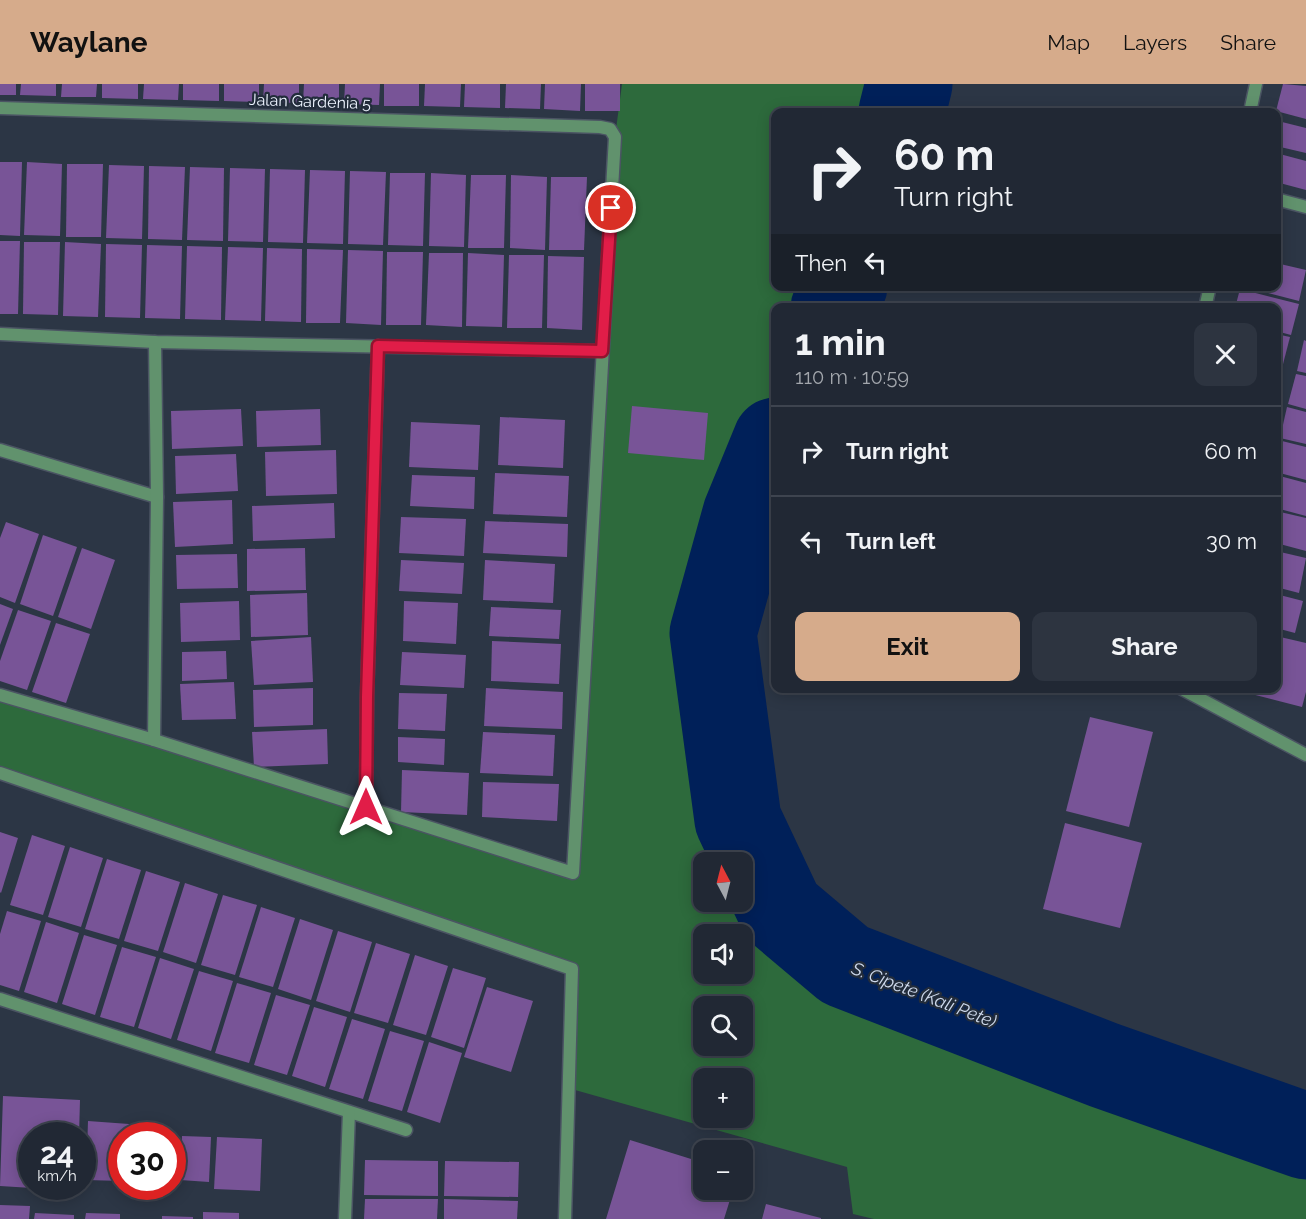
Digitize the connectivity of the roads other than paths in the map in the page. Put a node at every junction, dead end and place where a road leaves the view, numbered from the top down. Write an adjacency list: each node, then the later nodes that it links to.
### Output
1 (1256, 84): 3 (street)
2 (0, 108): 9 (street, Jalan Gardenia 5)
3 (1251, 108)
4 (1281, 200): 5 (street)
5 (1306, 207)
6 (0, 334): 7 (street)
7 (155, 342): 8 (street); 11 (street)
8 (378, 346): 9 (street); 17 (street)
9 (602, 351): 17 (street)
10 (0, 450): 11 (street)
11 (157, 497): 14 (street)
12 (1189, 693): 15 (street)
13 (0, 695): 14 (street)
14 (154, 740): 17 (street)
15 (1306, 755)
16 (0, 773): 22 (street)
17 (366, 807)
18 (0, 999): 19 (street)
19 (349, 1112): 20 (street); 21 (street)
20 (406, 1130)
21 (345, 1219)
22 (565, 1219)

